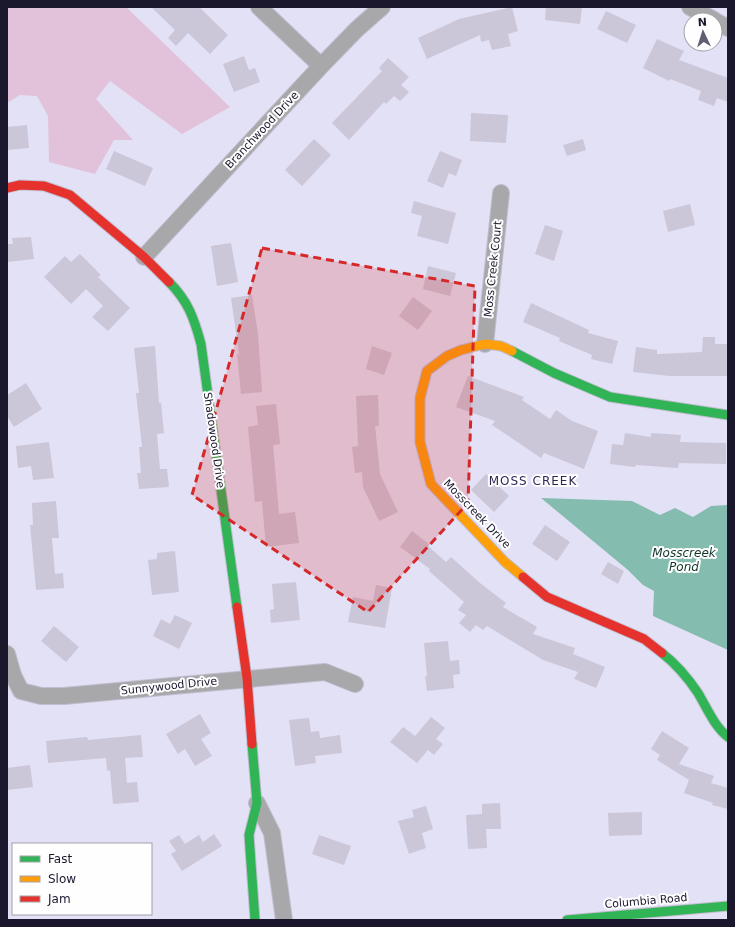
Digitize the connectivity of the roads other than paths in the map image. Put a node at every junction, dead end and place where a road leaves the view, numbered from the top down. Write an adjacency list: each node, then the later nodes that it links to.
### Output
1 (259, 7): 5 (street)
2 (382, 7): 5 (street, Branchwood Drive)
3 (690, 7): 4 (street)
4 (699, 12)
5 (321, 66): 8 (street, Branchwood Drive)
6 (7, 188): 8 (street, Shadowood Drive)
7 (501, 193): 9 (street, Moss Creek Court)
8 (144, 257): 12 (street, Shadowood Drive)
9 (485, 344): 10 (street, Mosscreek Drive); 14 (street, Mosscreek Drive)
10 (728, 415)
11 (7, 654): 12 (street, Sunnywood Drive)
12 (247, 678): 13 (street, Sunnywood Drive); 15 (street, Shadowood Drive)
13 (355, 684)
14 (728, 737)
15 (257, 803): 17 (street, Shadowood Drive); 18 (street, Shadowood Drive)
16 (728, 906): 19 (street, Columbia Road)
17 (255, 920)
18 (284, 920)
19 (566, 920)

